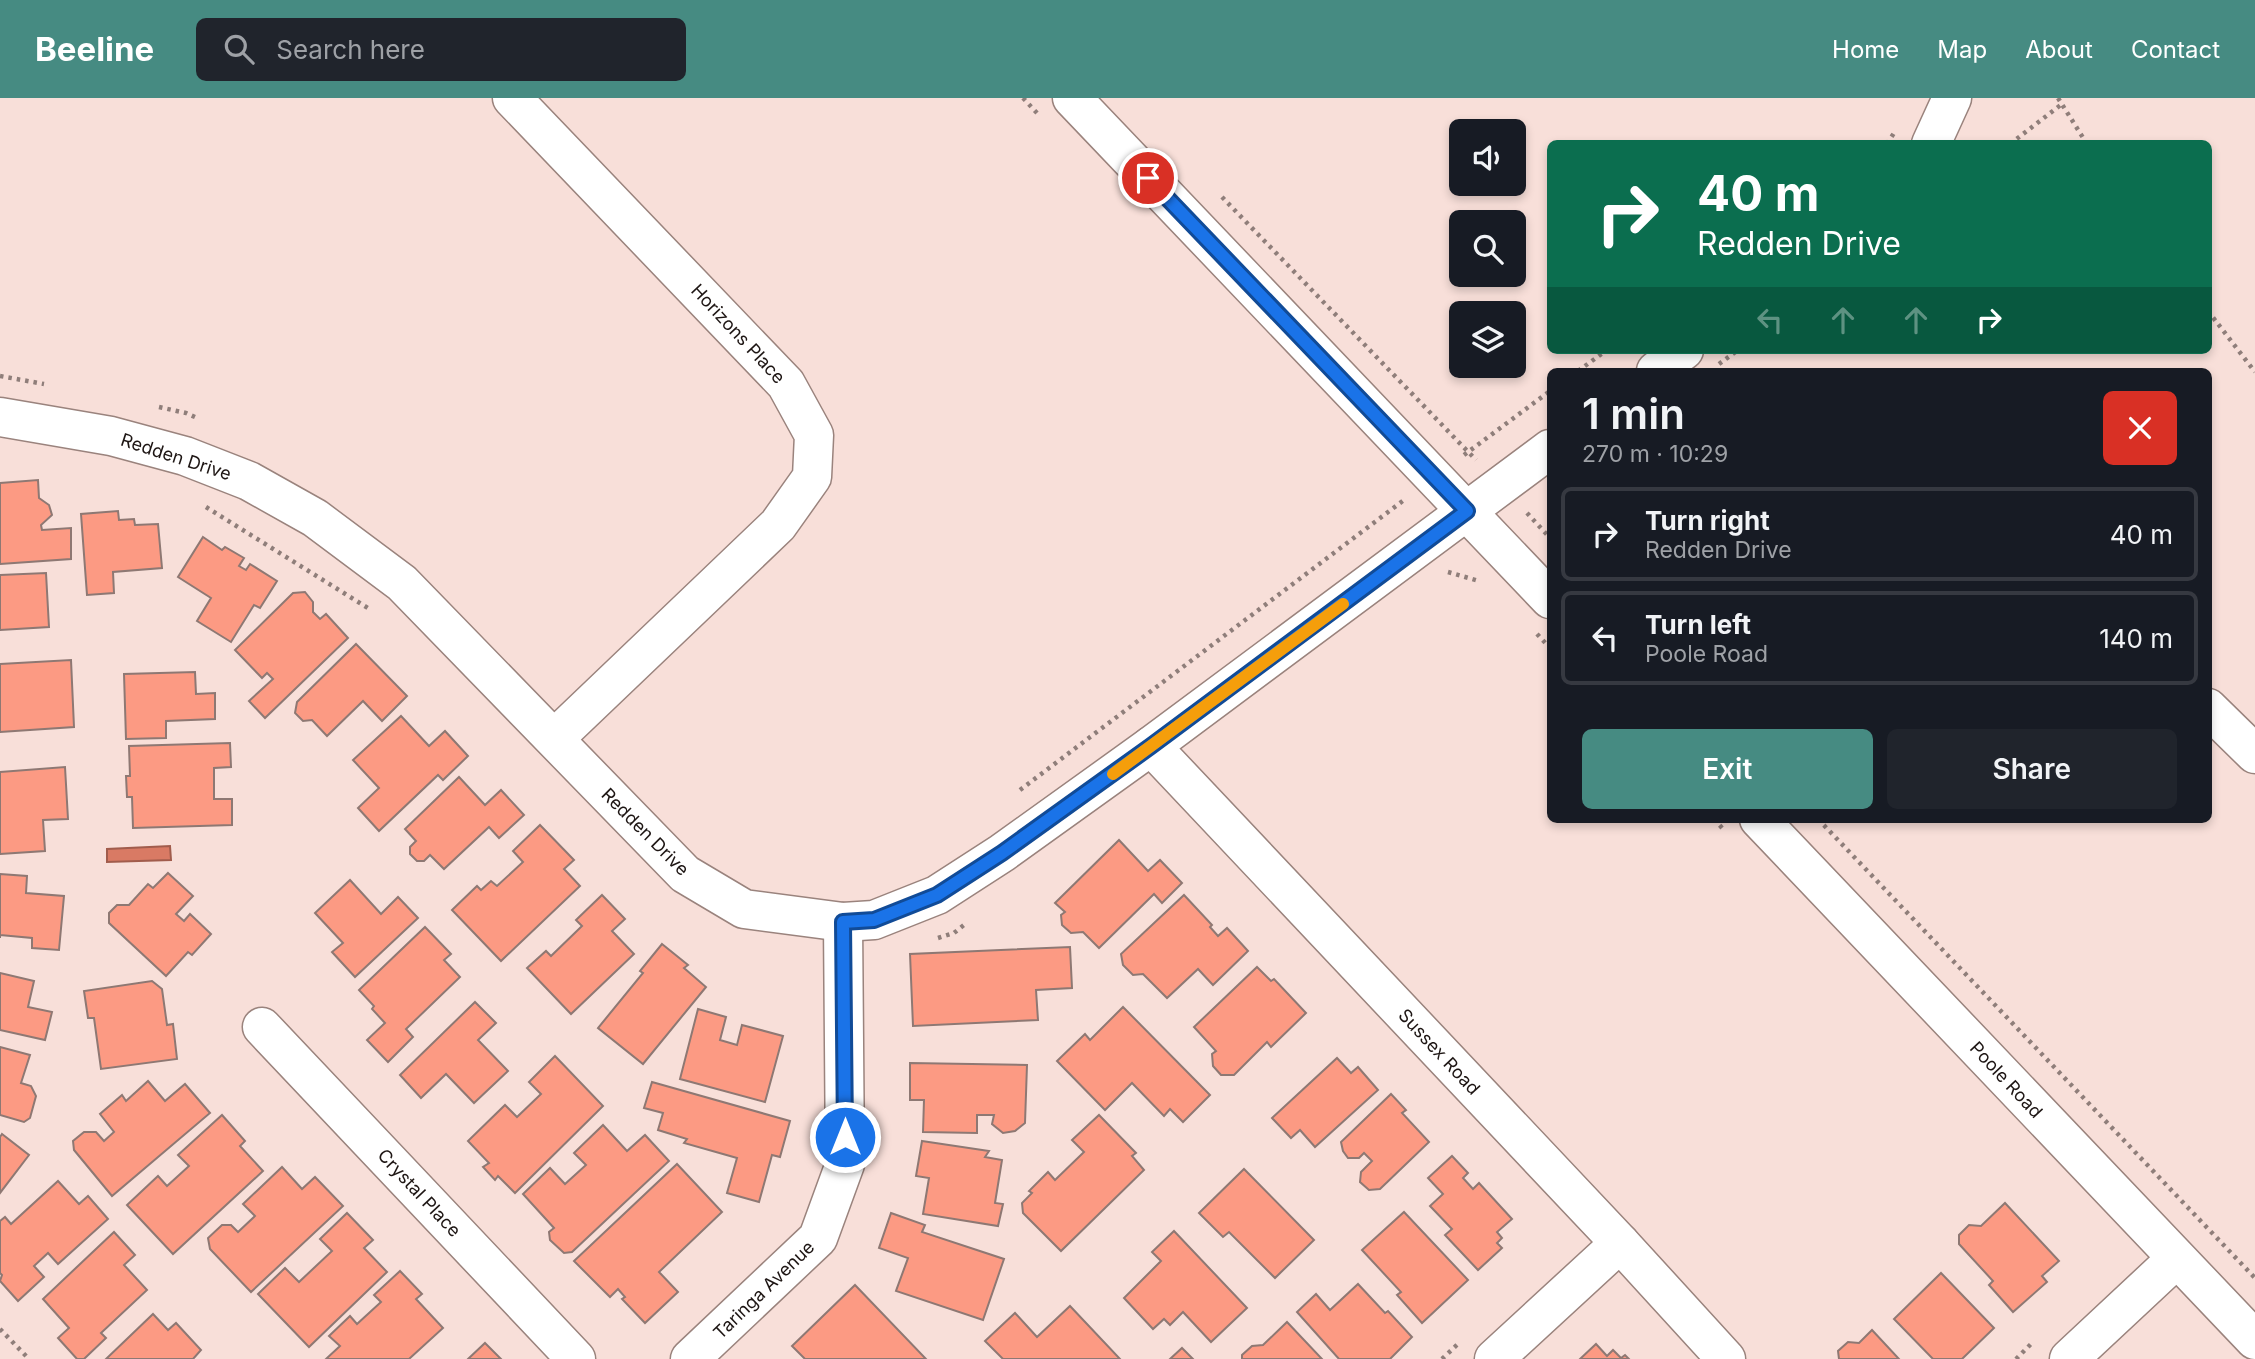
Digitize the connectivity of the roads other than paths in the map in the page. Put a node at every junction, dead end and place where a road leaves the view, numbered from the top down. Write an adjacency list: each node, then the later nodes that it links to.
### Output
1 (512, 98): 12 (street, Horizons Place)
2 (1072, 98): 9 (street)
3 (1952, 98): 4 (street)
4 (1933, 140)
5 (1679, 354): 6 (street)
6 (1660, 368)
7 (0, 417): 12 (street, Redden Drive)
8 (1547, 451): 9 (street, Redden Drive)
9 (1467, 511): 10 (street); 13 (street, Redden Drive)
10 (1542, 615)
11 (2212, 712): 14 (street)
12 (555, 738): 16 (street, Redden Drive)
13 (1151, 746): 16 (street, Redden Drive); 18 (street, Sussex Road)
14 (2255, 754)
15 (1763, 823): 19 (street, Poole Road)
16 (843, 922): 22 (street, Taringa Avenue)
17 (262, 1027): 21 (street, Crystal Place)
18 (1620, 1243): 23 (street); 24 (street, Sussex Road)
19 (2176, 1259): 20 (street, Poole Road); 25 (street)
20 (2255, 1340)
21 (576, 1359)
22 (690, 1359)
23 (1494, 1359)
24 (1726, 1359)
25 (2069, 1359)

